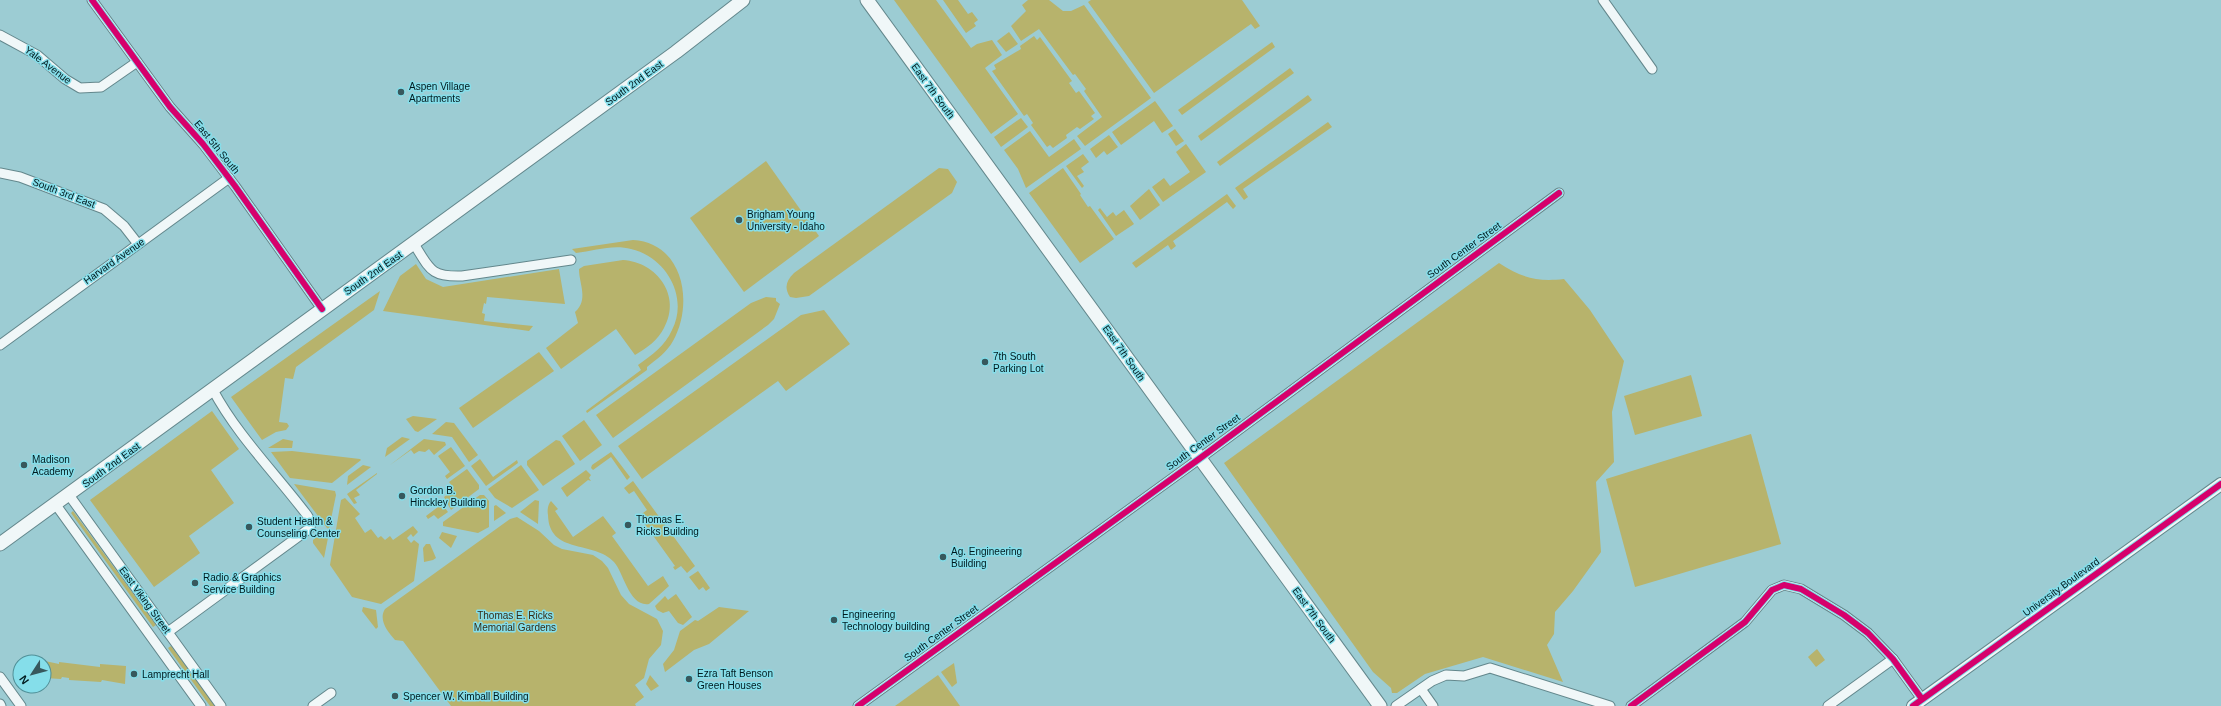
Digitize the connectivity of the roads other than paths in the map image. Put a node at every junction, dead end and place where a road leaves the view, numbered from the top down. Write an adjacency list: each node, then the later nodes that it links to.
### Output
1 (92, 0): 6 (street, East 5th South)
2 (743, 0): 12 (main road, South 2nd East)
3 (866, 0): 17 (main road, East 7th South)
4 (1603, 0): 7 (street)
5 (0, 35): 6 (street, Yale Avenue)
6 (137, 62): 9 (street, East 5th South)
7 (1652, 69)
8 (0, 173): 11 (street, South 3rd East)
9 (229, 178): 11 (street, Harvard Avenue); 14 (street, East 5th South)
10 (1559, 193): 17 (street, South Center Street)
11 (138, 244): 15 (street, Harvard Avenue)
12 (414, 244): 13 (street); 14 (main road, South 2nd East)
13 (571, 260)
14 (322, 309): 16 (main road, South 2nd East)
15 (0, 345)
16 (213, 390): 19 (main road, South 2nd East); 22 (street)
17 (1199, 458): 32 (street, South Center Street); 33 (main road, East 7th South)
18 (2221, 484): 27 (street, University Boulevard)
19 (69, 495): 20 (main road, South 2nd East); 22 (street, East Viking Street)
20 (56, 505): 21 (main road, South 2nd East); 29 (street)
21 (0, 544)
22 (171, 630): 30 (street, East Viking Street)
23 (1893, 659): 27 (street); 37 (street); 38 (street)
24 (0, 677): 28 (street)
25 (1421, 689): 34 (street); 35 (street); 36 (street)
26 (331, 693): 31 (street)
27 (1918, 703)
28 (21, 706)
29 (201, 706)
30 (221, 706)
31 (313, 706)
32 (858, 706)
33 (1380, 706)
34 (1396, 706)
35 (1433, 706)
36 (1610, 706)
37 (1631, 706)
38 (1828, 706)

